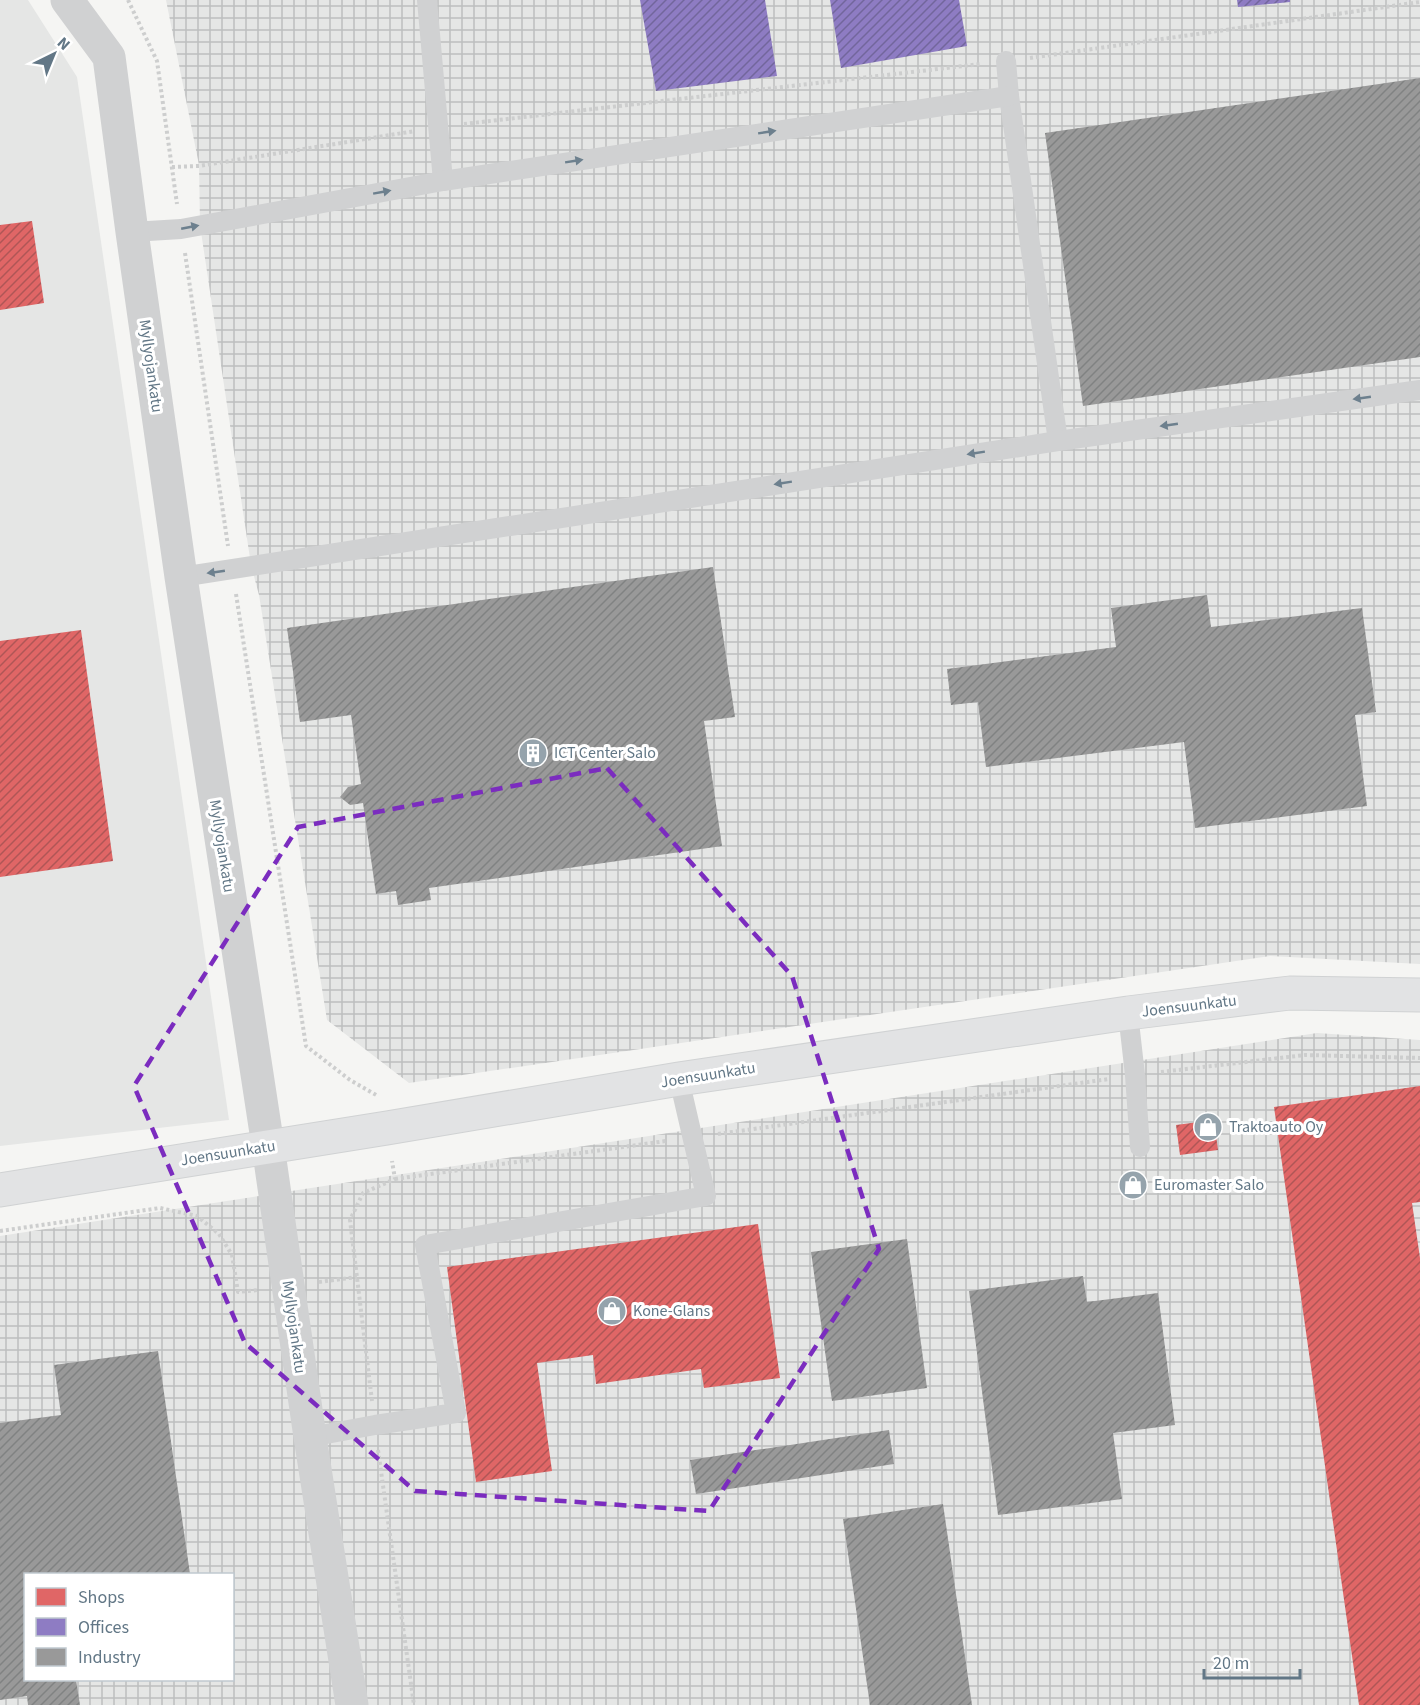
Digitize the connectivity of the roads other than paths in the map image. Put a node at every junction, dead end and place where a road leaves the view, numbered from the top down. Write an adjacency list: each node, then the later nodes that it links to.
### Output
1 (67, 0): 6 (street, Myllyojankatu)
2 (427, 0): 5 (lane)
3 (1006, 61): 4 (lane)
4 (1009, 96): 5 (lane, one-way to 4); 8 (lane)
5 (443, 181): 6 (lane, one-way to 5)
6 (132, 232): 9 (street, Myllyojankatu)
7 (1420, 390): 8 (lane, one-way to 8)
8 (1058, 441): 9 (lane, one-way to 9)
9 (181, 577): 13 (street, Myllyojankatu)
10 (1420, 995): 11 (street, Joensuunkatu)
11 (1128, 1013): 12 (street, Joensuunkatu); 14 (lane)
12 (679, 1080): 13 (street, Joensuunkatu); 16 (lane)
13 (268, 1146): 15 (street, Joensuunkatu); 16 (street, Myllyojankatu)
14 (1140, 1147)
15 (0, 1190)
16 (310, 1437): 17 (street, Myllyojankatu)
17 (352, 1705)

